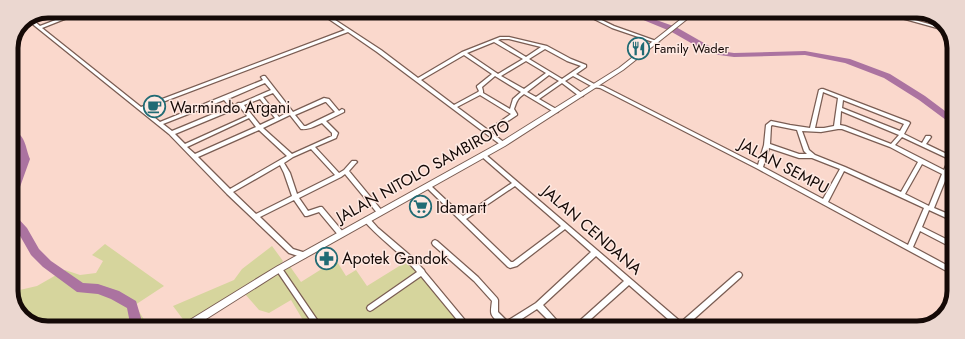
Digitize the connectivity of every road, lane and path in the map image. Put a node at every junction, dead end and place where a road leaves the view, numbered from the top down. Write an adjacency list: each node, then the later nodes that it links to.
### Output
1 (64, 18): 7 (street)
2 (330, 18): 9 (street)
3 (594, 18): 11 (street)
4 (687, 18): 11 (street, JALAN NITOLO SAMBIROTO)
5 (904, 18): 8 (street)
6 (33, 22): 7 (street)
7 (40, 27): 32 (street)
8 (938, 27)
9 (349, 30): 18 (street); 32 (street)
10 (494, 40): 12 (street); 13 (street); 14 (street)
11 (657, 42): 20 (street, JALAN NITOLO SAMBIROTO)
12 (545, 47): 14 (street); 16 (street)
13 (464, 53): 17 (street); 18 (street)
14 (528, 58): 15 (street); 17 (street)
15 (549, 73): 19 (street); 22 (street)
16 (573, 74): 19 (street); 20 (street, JALAN SEMPU)
17 (496, 75): 22 (street); 23 (street)
18 (417, 80): 30 (street)
19 (562, 81): 24 (street); 28 (street)
20 (598, 85): 24 (street, JALAN NITOLO SAMBIROTO); 63 (street, JALAN SEMPU)
21 (274, 91): 25 (street); 27 (street); 35 (street)
22 (523, 91): 28 (street); 36 (street)
23 (480, 93): 30 (street); 36 (street)
24 (581, 95): 34 (street, JALAN NITOLO SAMBIROTO)
25 (260, 96): 29 (street); 38 (street)
26 (841, 97): 33 (street); 44 (street); 47 (street)
27 (225, 98): 31 (street); 40 (street)
28 (536, 99): 34 (street)
29 (240, 104): 31 (street); 37 (street)
30 (454, 107): 45 (street)
31 (232, 108): 46 (street)
32 (140, 109): 40 (street)
33 (840, 109): 41 (street); 47 (street)
34 (556, 111): 49 (street, JALAN NITOLO SAMBIROTO)
35 (292, 113): 38 (street); 39 (street); 39 (street)
36 (514, 114): 45 (street)
37 (250, 116): 42 (street); 52 (street)
38 (278, 119): 42 (street)
39 (323, 120): 54 (street)
40 (159, 124): 46 (street)
41 (837, 126): 44 (street); 53 (street)
42 (259, 127): 57 (street); 59 (street)
43 (798, 129): 44 (street); 50 (street); 58 (street)
44 (812, 129)
45 (488, 132): 49 (street)
46 (171, 133): 52 (street)
47 (901, 134): 51 (street); 53 (street)
48 (928, 137): 51 (street)
49 (503, 144): 55 (street, JALAN NITOLO SAMBIROTO)
50 (767, 145): 58 (street); 63 (street)
51 (923, 145): 56 (street)
52 (184, 146): 59 (street)
53 (892, 146): 60 (street)
54 (312, 147): 57 (street); 68 (street)
55 (483, 155): 69 (street, JALAN CENDANA); 70 (street, JALAN NITOLO SAMBIROTO)
56 (947, 155)
57 (291, 156): 61 (street)
58 (813, 156): 64 (street)
59 (194, 157): 71 (street)
60 (921, 161): 65 (street); 72 (street)
61 (281, 162): 71 (street); 73 (street)
62 (354, 162): 66 (street)
63 (760, 168): 74 (street, JALAN SEMPU)
64 (843, 168): 72 (street); 74 (street)
65 (947, 169)
66 (346, 171): 68 (street); 76 (street)
67 (947, 174): 75 (street)
68 (338, 176): 73 (street)
69 (516, 183): 79 (street); 81 (street, JALAN CENDANA)
70 (428, 186): 76 (street, JALAN NITOLO SAMBIROTO); 79 (street)
71 (229, 192): 78 (street)
72 (902, 195): 75 (street)
73 (295, 197): 78 (street); 83 (street)
74 (825, 202): 86 (street, JALAN SEMPU)
75 (929, 208): 77 (street); 82 (street)
76 (380, 212): 80 (street, JALAN NITOLO SAMBIROTO)
77 (947, 216)
78 (255, 217): 87 (street)
79 (462, 219): 81 (street)
80 (367, 220): 83 (street, JALAN NITOLO SAMBIROTO); 93 (street)
81 (564, 226): 88 (street, JALAN CENDANA)
82 (919, 228): 84 (street); 86 (street)
83 (341, 234): 89 (street, JALAN NITOLO SAMBIROTO)
84 (947, 242)
85 (435, 243): 101 (street)
86 (910, 248): 91 (street, JALAN SEMPU)
87 (291, 251): 89 (street); 90 (street)
88 (595, 253): 95 (street, JALAN CENDANA); 96 (street)
89 (304, 255): 90 (street, JALAN NITOLO SAMBIROTO)
90 (290, 263): 92 (street, JALAN NITOLO SAMBIROTO)
91 (947, 268)
92 (279, 269): 98 (street, JALAN NITOLO SAMBIROTO); 99 (street)
93 (422, 272): 97 (street); 100 (street)
94 (739, 275): 106 (street)
95 (629, 281): 104 (street); 105 (street, JALAN CENDANA)
96 (538, 305): 102 (street); 103 (street)
97 (370, 308)
98 (196, 321)
99 (315, 321)
100 (462, 321)
101 (501, 321)
102 (514, 321)
103 (554, 321)
104 (585, 321)
105 (674, 321)
106 (688, 321)

